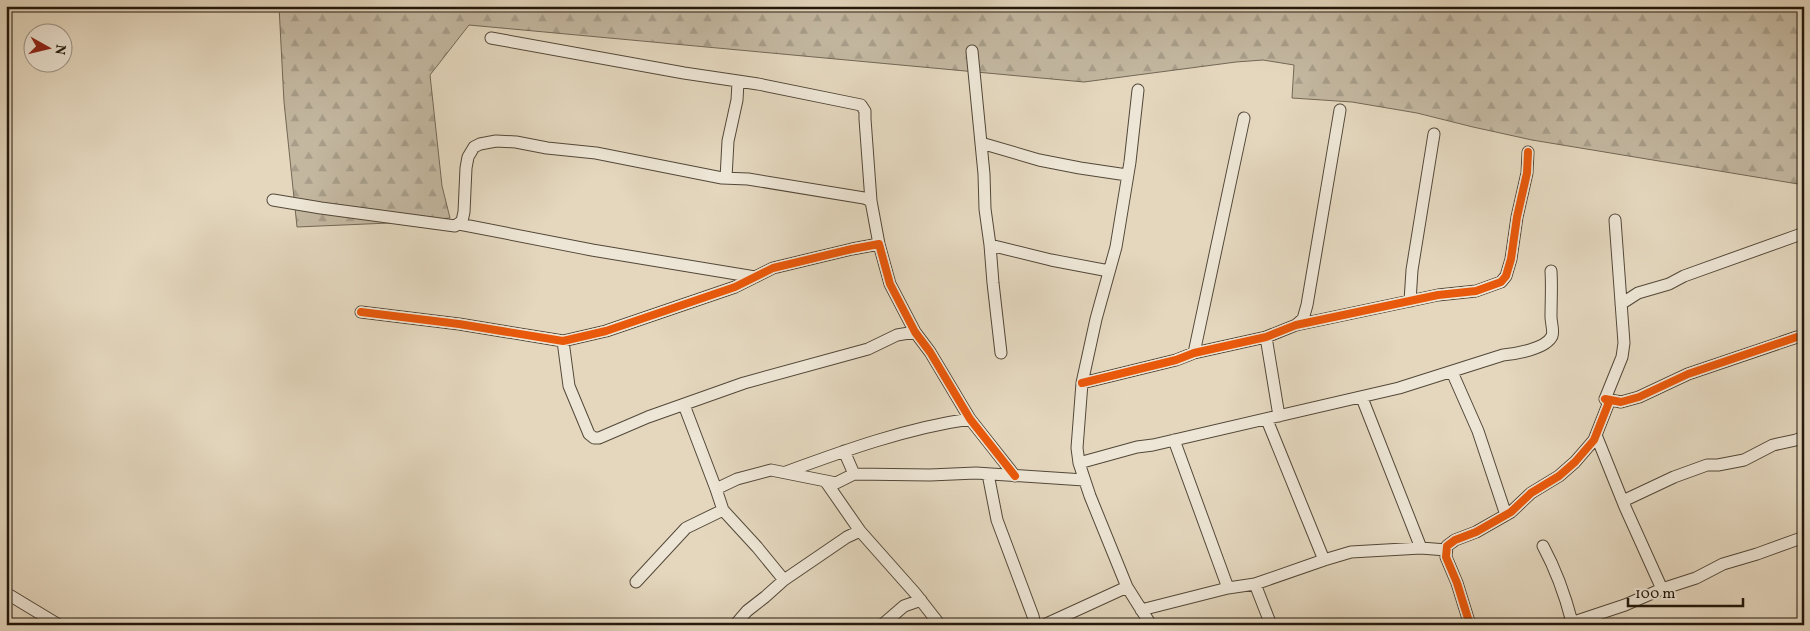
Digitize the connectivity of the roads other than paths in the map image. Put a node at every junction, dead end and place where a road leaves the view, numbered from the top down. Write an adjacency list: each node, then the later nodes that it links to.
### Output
1 (491, 38): 3 (street)
2 (972, 50): 8 (street)
3 (738, 82): 11 (street); 13 (street)
4 (1138, 90): 10 (street)
5 (1340, 110): 25 (street)
6 (1244, 118): 31 (street)
7 (1434, 134): 22 (street)
8 (981, 143): 10 (street); 18 (street)
9 (1528, 152): 22 (street)
10 (1127, 175): 19 (street)
11 (726, 178): 13 (street); 15 (street)
12 (273, 200): 15 (street)
13 (871, 201): 17 (street)
14 (1615, 220): 23 (street)
15 (459, 224): 21 (street)
16 (1804, 233): 23 (street)
17 (879, 244): 21 (street); 26 (street)
18 (990, 245): 19 (street); 30 (street)
19 (1109, 271): 33 (street)
20 (1551, 271): 32 (street)
21 (755, 276): 29 (street)
22 (1410, 301): 25 (street)
23 (1622, 304): 35 (street)
24 (361, 312): 29 (street)
25 (1296, 325): 28 (street)
26 (916, 332): 36 (street); 38 (street)
27 (1804, 337): 35 (street)
28 (1266, 338): 31 (street); 37 (street)
29 (563, 341): 36 (street)
30 (1001, 353)
31 (1194, 353): 33 (street)
32 (1452, 372): 34 (street); 53 (street)
33 (1082, 383): 43 (street)
34 (1362, 398): 37 (street); 57 (street)
35 (1605, 399): 39 (street)
36 (684, 405): 50 (street)
37 (1273, 418): 41 (street); 59 (street)
38 (970, 419): 42 (street); 47 (street)
39 (1596, 435): 51 (street); 53 (street)
40 (1804, 436): 51 (street)
41 (1174, 440): 43 (street); 64 (street)
42 (844, 451): 44 (street); 45 (street)
43 (1079, 463): 48 (street)
44 (786, 472): 49 (street); 50 (street)
45 (854, 474): 46 (street); 49 (street)
46 (988, 474): 47 (street); 74 (street)
47 (1015, 476): 48 (street)
48 (1084, 480): 63 (street)
49 (826, 482): 54 (street)
50 (716, 489): 52 (street)
51 (1623, 501): 65 (street)
52 (723, 510): 60 (street); 61 (street)
53 (1506, 515): 58 (street)
54 (860, 531): 60 (street); 67 (street)
55 (1804, 537): 65 (street)
56 (1543, 546): 69 (street)
57 (1421, 548): 58 (street); 59 (street)
58 (1446, 550): 78 (street)
59 (1324, 560): 62 (street)
60 (784, 580): 71 (street)
61 (636, 582)
62 (1256, 584): 64 (street); 77 (street)
63 (1127, 587): 68 (street); 75 (street)
64 (1228, 588): 68 (street)
65 (1662, 589): 69 (street)
66 (6, 592): 70 (street)
67 (921, 600): 72 (street); 73 (street)
68 (1141, 610): 76 (street)
69 (1568, 623)
70 (58, 625)
71 (735, 625)
72 (882, 625)
73 (940, 625)
74 (1035, 625)
75 (1044, 625)
76 (1151, 625)
77 (1271, 625)
78 (1470, 625)

